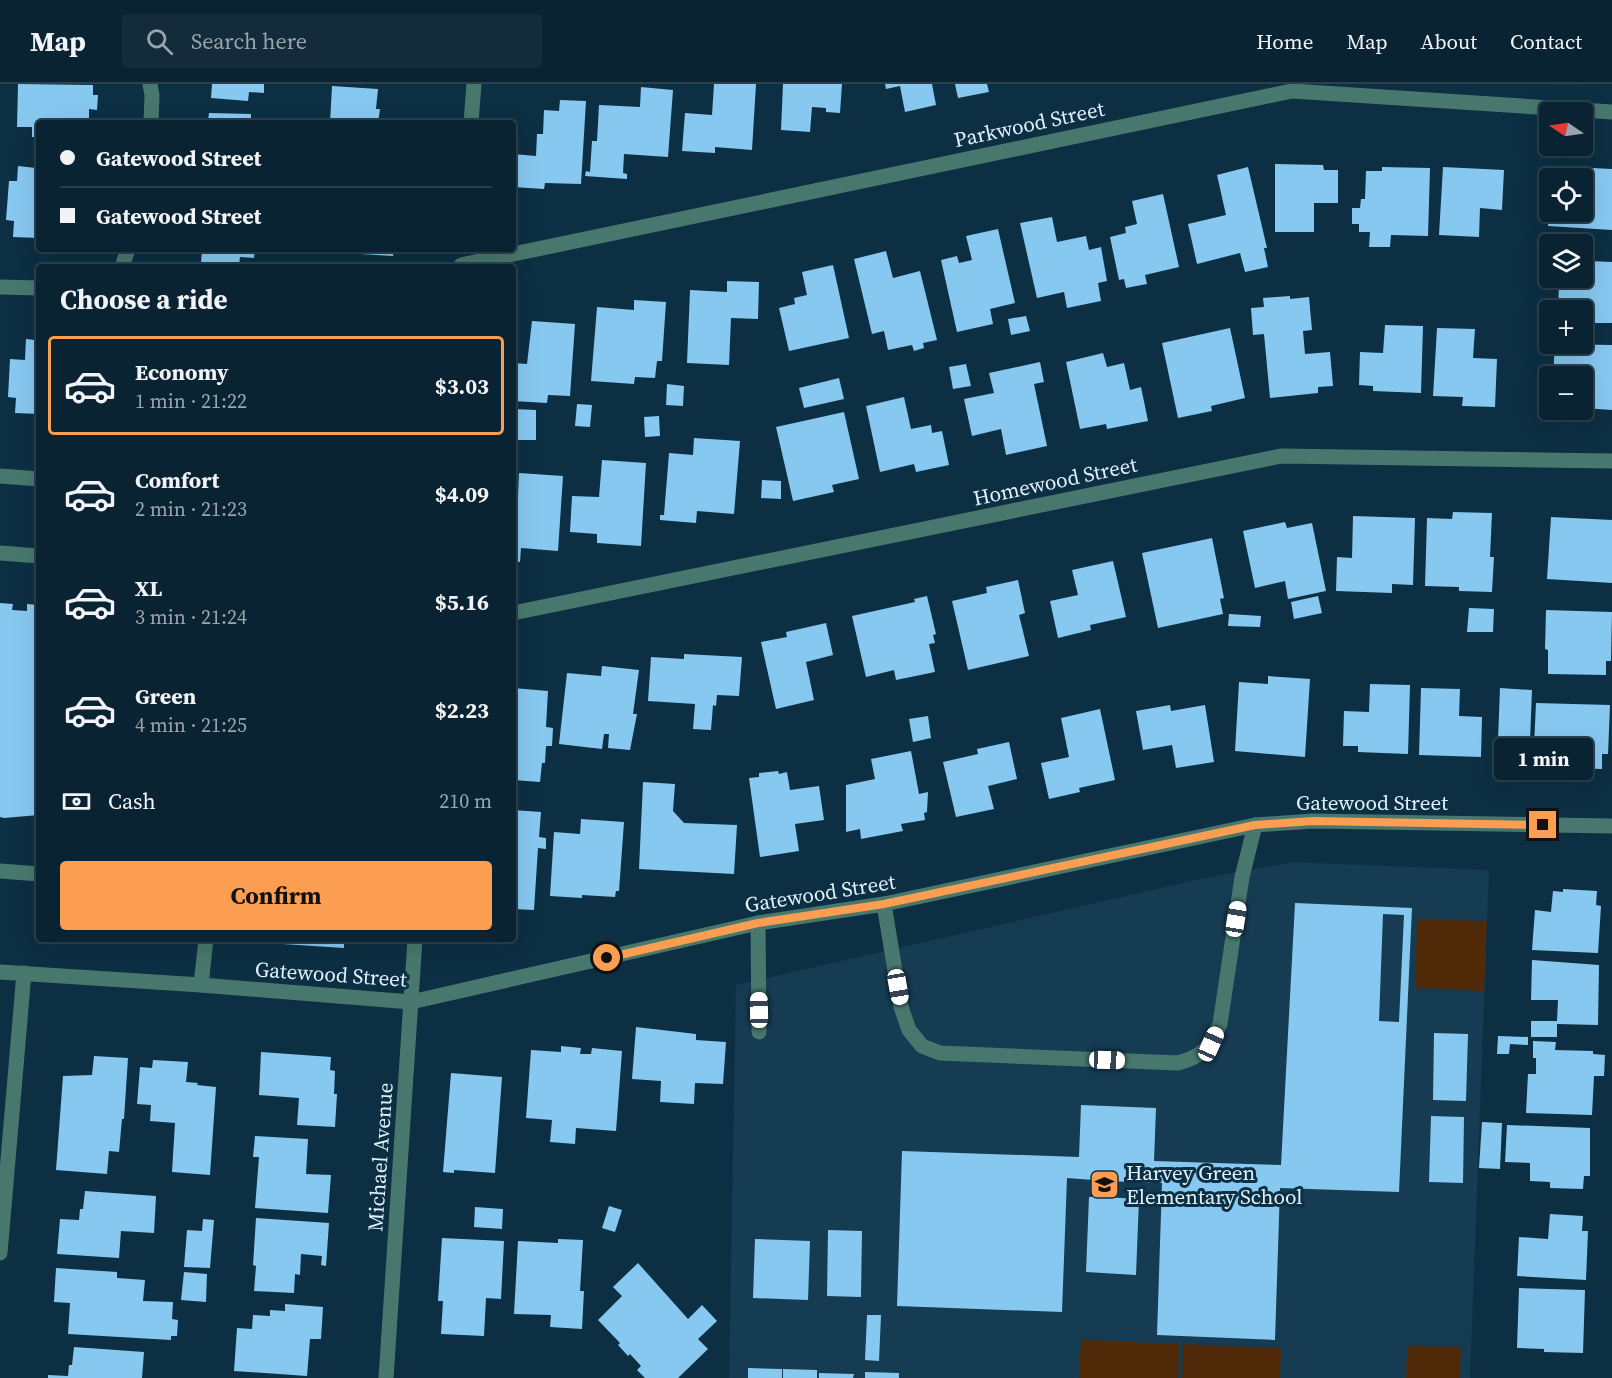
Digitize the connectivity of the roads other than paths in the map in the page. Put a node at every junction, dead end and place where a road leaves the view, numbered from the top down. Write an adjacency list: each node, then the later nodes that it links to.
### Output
1 (150, 84): 4 (street)
2 (474, 84): 5 (street)
3 (1612, 111): 6 (street, Parkwood Street)
4 (151, 120)
5 (471, 120)
6 (470, 264)
7 (0, 287): 8 (street)
8 (36, 288)
9 (1612, 461): 14 (street, Homewood Street)
10 (0, 476): 11 (street)
11 (36, 479)
12 (0, 553): 13 (street)
13 (36, 556)
14 (516, 612)
15 (1255, 825): 16 (street, Gatewood Street); 19 (street, Gatewood Street); 19 (street)
16 (1612, 826)
17 (0, 872): 18 (street)
18 (36, 874)
19 (884, 904): 20 (street, Gatewood Street)
20 (758, 923): 26 (street, Gatewood Street); 27 (street)
21 (206, 942): 25 (street)
22 (416, 942): 26 (street, Michael Avenue)
23 (0, 972): 24 (street, Gatewood Street)
24 (24, 973): 25 (street, Gatewood Street); 28 (street)
25 (201, 985): 26 (street, Gatewood Street)
26 (411, 1002): 29 (street, Michael Avenue)
27 (759, 1032)
28 (0, 1252)
29 (386, 1378)

